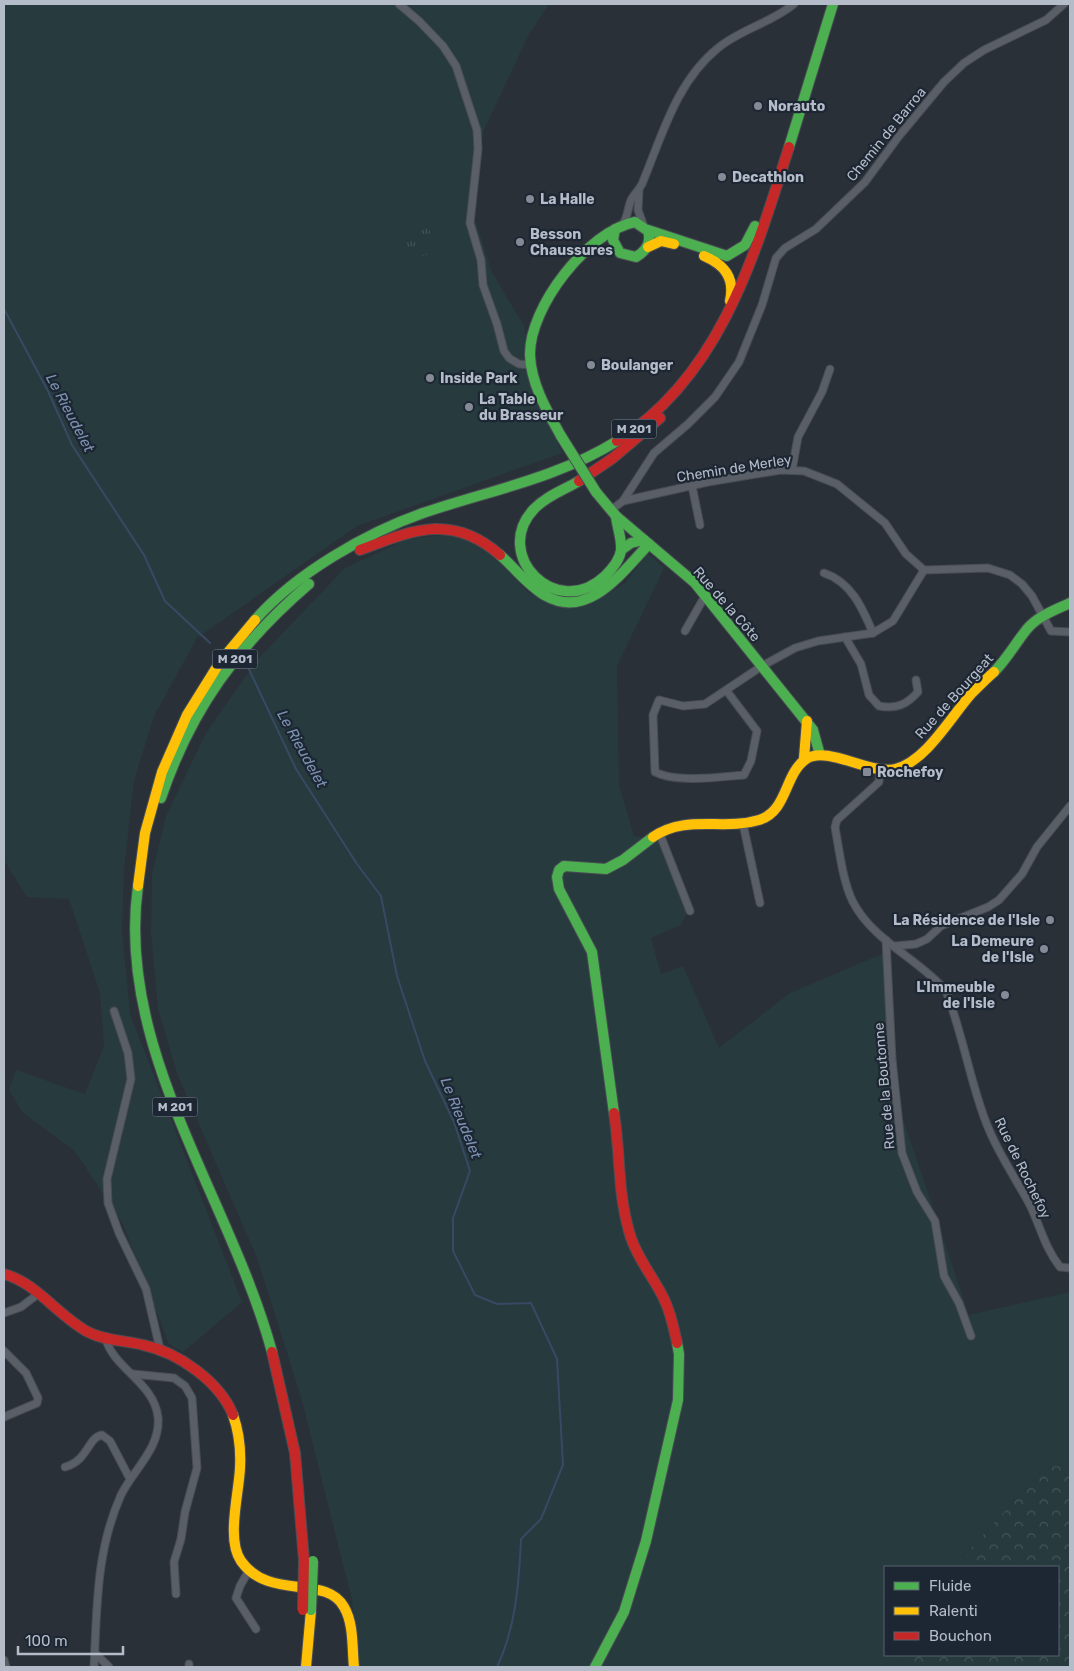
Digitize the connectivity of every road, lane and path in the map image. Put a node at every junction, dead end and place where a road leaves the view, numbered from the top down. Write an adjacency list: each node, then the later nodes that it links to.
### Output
1 (398, 4): 16 (street)
2 (794, 4): 7 (street)
3 (833, 4): 6 (main road, M 201)
4 (839, 4): 14 (main road, M 201)
5 (1064, 4): 20 (street, Chemin de Barroa)
6 (788, 150): 9 (main road); 15 (main road, M 201)
7 (639, 190): 8 (street); 9 (street)
8 (624, 222): 9 (main road); 10 (main road)
9 (645, 227): 12 (main road)
10 (615, 229): 11 (main road); 13 (main road)
11 (614, 246): 12 (main road); 13 (main road)
12 (648, 247): 15 (main road)
13 (587, 251): 16 (main road)
14 (749, 280): 24 (main road); 25 (main road, M 201)
15 (716, 339): 62 (main road, M 201)
16 (531, 365): 21 (main road, Rue de la Côte, bridge)
17 (830, 369): 18 (street)
18 (792, 470): 19 (street, Chemin de Merley); 26 (street, Chemin de Merley)
19 (692, 486): 20 (street, Chemin de Merley); 22 (street)
20 (622, 501): 21 (street, Chemin de Merley)
21 (613, 513): 23 (main road, Rue de la Côte); 24 (main road)
22 (700, 525)
23 (646, 542): 24 (main road); 25 (main road); 28 (main road, Rue de la Côte)
24 (621, 550)
25 (358, 551): 62 (main road, M 201)
26 (924, 570): 30 (street); 33 (street)
27 (824, 573): 33 (street)
28 (705, 596): 31 (street); 35 (main road, Rue de la Côte)
29 (1070, 603): 30 (main road, Rue de Bourgeat)
30 (1043, 616): 32 (street); 41 (main road, Rue de Bourgeat)
31 (685, 631)
32 (1070, 632)
33 (873, 633): 34 (street)
34 (845, 637): 35 (street); 36 (street)
35 (762, 666): 37 (street); 38 (main road, Rue de la Côte)
36 (916, 680)
37 (726, 690): 37 (street)
38 (807, 721): 39 (main road, Rue de la Côte); 40 (main road)
39 (820, 754): 40 (main road); 41 (main road)
40 (804, 758): 43 (main road)
41 (880, 770): 47 (street, Rue de Rochefoy)
42 (1070, 806): 48 (street)
43 (743, 824): 44 (main road); 45 (street)
44 (660, 832): 46 (street); 75 (main road)
45 (760, 903)
46 (690, 910)
47 (886, 940): 48 (street, Rue de Rochefoy); 54 (street, Rue de la Boutonne)
48 (895, 946): 50 (street, Rue de Rochefoy)
49 (114, 1011): 56 (street)
50 (1070, 1268)
51 (4, 1274): 52 (main road)
52 (38, 1294): 53 (street); 55 (main road)
53 (4, 1313)
54 (971, 1336)
55 (106, 1340): 56 (main road); 58 (street)
56 (160, 1349): 63 (main road)
57 (4, 1351): 59 (street)
58 (134, 1374): 61 (street); 64 (street)
59 (4, 1417)
60 (65, 1467): 61 (street)
61 (130, 1479): 67 (street)
62 (309, 1560): 65 (main road, M 201, bridge)
63 (248, 1572): 66 (street); 74 (main road)
64 (176, 1594)
65 (307, 1610): 72 (main road, M 201); 73 (main road, M 201)
66 (256, 1629)
67 (95, 1653): 70 (street); 71 (street)
68 (4, 1660): 69 (street)
69 (6, 1667)
70 (94, 1667)
71 (109, 1667)
72 (298, 1667)
73 (306, 1667)
74 (354, 1667)
75 (595, 1667)

